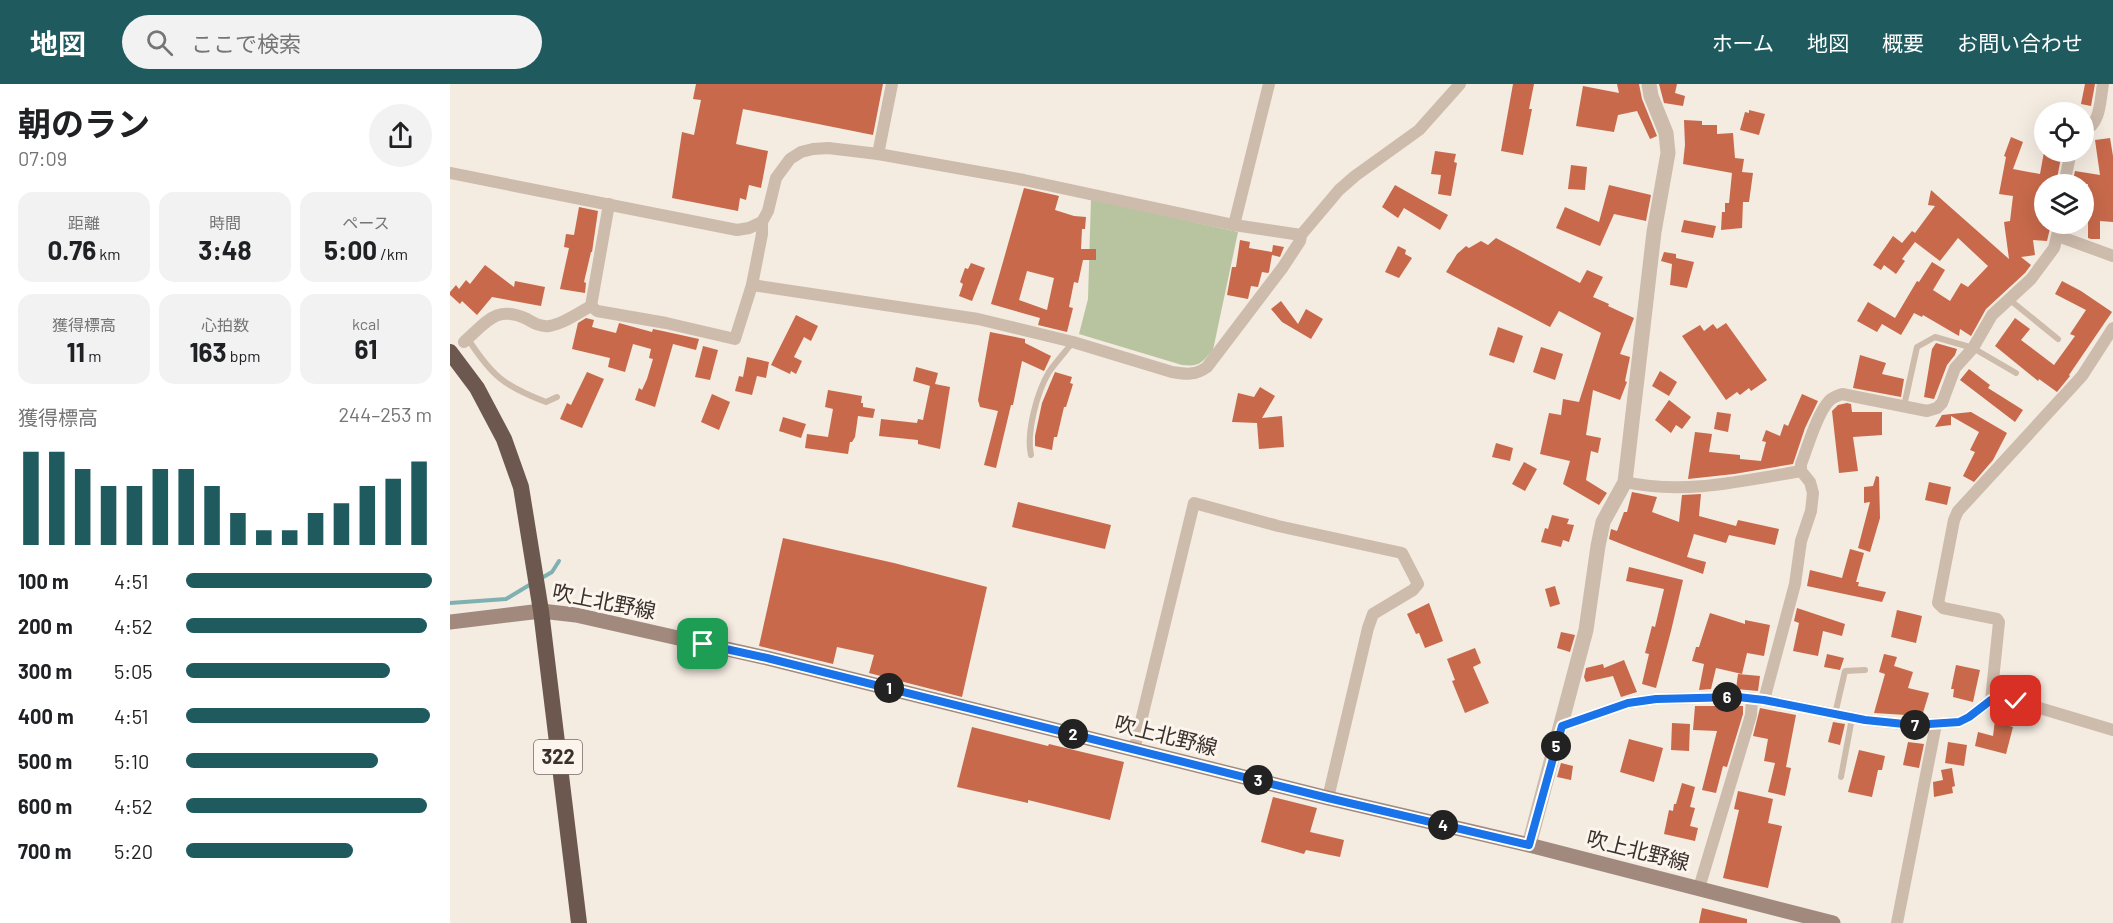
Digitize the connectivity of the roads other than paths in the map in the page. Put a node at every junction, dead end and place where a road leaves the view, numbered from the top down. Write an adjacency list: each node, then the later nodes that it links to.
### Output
1 (892, 84): 7 (street)
2 (1269, 84): 11 (street)
3 (1460, 84): 14 (street)
4 (1649, 84): 30 (street)
5 (2103, 84): 6 (street)
6 (2094, 124)
7 (878, 154): 10 (street); 11 (street)
8 (450, 173): 9 (street)
9 (609, 204): 10 (street); 18 (street)
10 (762, 222): 16 (street)
11 (1234, 225): 14 (street)
12 (2058, 234): 17 (street)
13 (2067, 234): 15 (street)
14 (1301, 235): 22 (street)
15 (2113, 256)
16 (753, 285): 18 (street); 22 (street)
17 (2009, 299): 20 (lane); 23 (street)
18 (591, 306): 21 (street)
19 (2113, 328): 35 (street)
20 (2058, 339)
21 (466, 340): 26 (lane)
22 (1073, 342): 28 (lane)
23 (1973, 348): 25 (lane); 27 (street); 27 (lane)
24 (450, 352): 31 (highway, 322)
25 (2016, 373)
26 (557, 397)
27 (1903, 407): 29 (street)
28 (1031, 455)
29 (1801, 471): 30 (street); 34 (street)
30 (1625, 482): 39 (street)
31 (541, 611): 32 (main road, 吹上北野線); 41 (main road, 吹上北野線); 46 (highway, 322)
32 (450, 622)
33 (1864, 670): 36 (lane)
34 (1758, 699): 36 (street); 39 (street); 45 (street)
35 (1991, 700): 38 (street); 40 (street)
36 (1835, 714): 37 (street)
37 (1852, 718): 38 (street); 42 (lane)
38 (1936, 724): 48 (street)
39 (1562, 726): 44 (street)
40 (2113, 729)
41 (1134, 750): 43 (main road, 吹上北野線); 43 (street)
42 (1841, 777)
43 (1328, 798): 44 (main road, 吹上北野線)
44 (1529, 845): 45 (main road, 吹上北野線)
45 (1699, 888): 47 (main road, 吹上北野線)
46 (579, 923)
47 (1833, 923)
48 (1897, 923)

